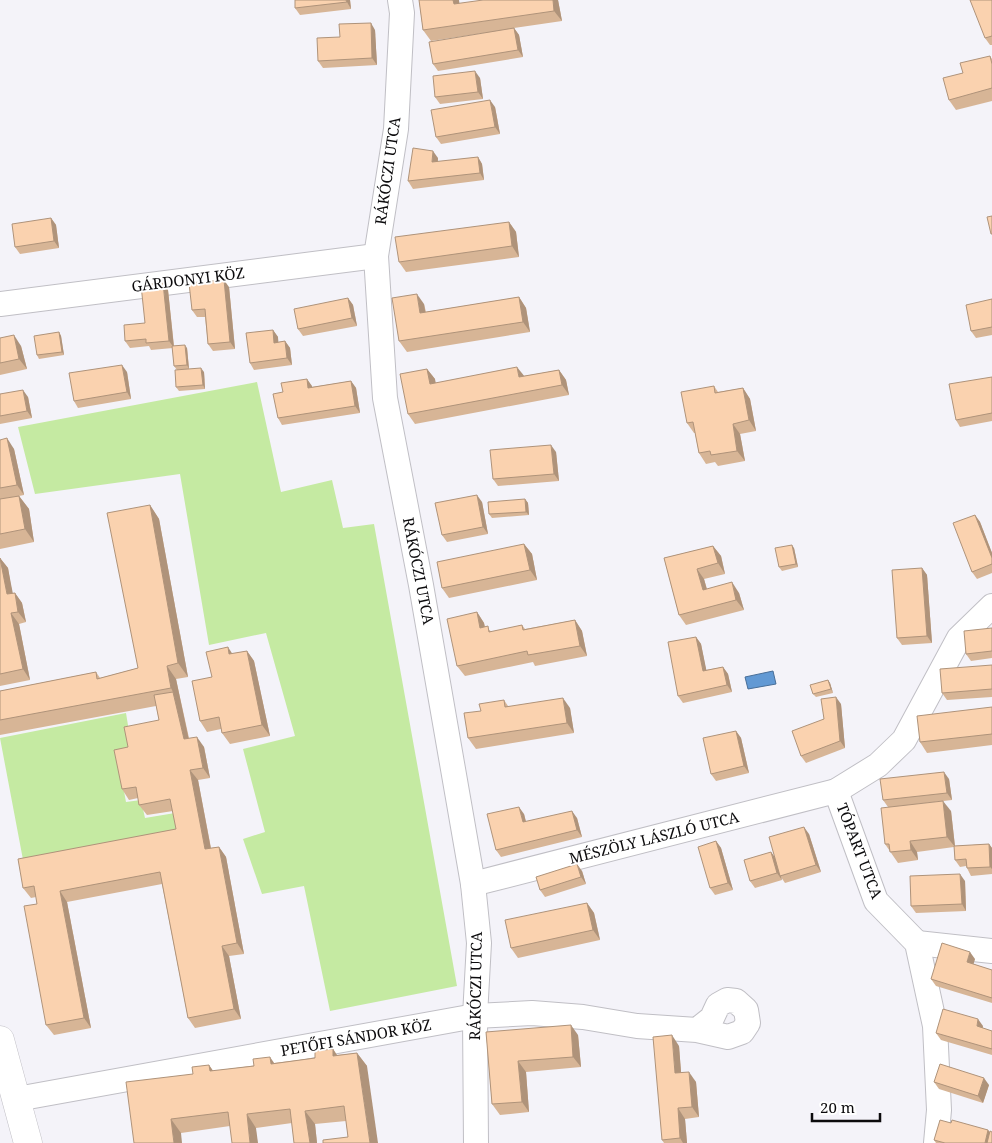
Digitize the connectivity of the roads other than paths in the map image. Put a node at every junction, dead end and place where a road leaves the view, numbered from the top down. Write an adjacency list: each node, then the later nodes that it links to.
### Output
1 (400, 0): 2 (street, RÁKÓCZI UTCA)
2 (376, 256): 3 (street, GÁRDONYI KÖZ); 6 (street, RÁKÓCZI UTCA)
3 (0, 304)
4 (992, 606): 5 (street, TÓPART UTCA)
5 (836, 791): 6 (street, MÉSZÖLY LÁSZLÓ UTCA); 7 (street, TÓPART UTCA)
6 (473, 884): 9 (street, RÁKÓCZI UTCA)
7 (917, 943): 8 (street); 15 (street)
8 (992, 951)
9 (475, 1016): 10 (street, PETŐFI SÁNDOR KÖZ); 12 (street, PETŐFI SÁNDOR KÖZ); 14 (street, RÁKÓCZI UTCA)
10 (697, 1030)
11 (0, 1040): 12 (main road)
12 (16, 1098): 13 (main road)
13 (28, 1143)
14 (476, 1143)
15 (936, 1143)

